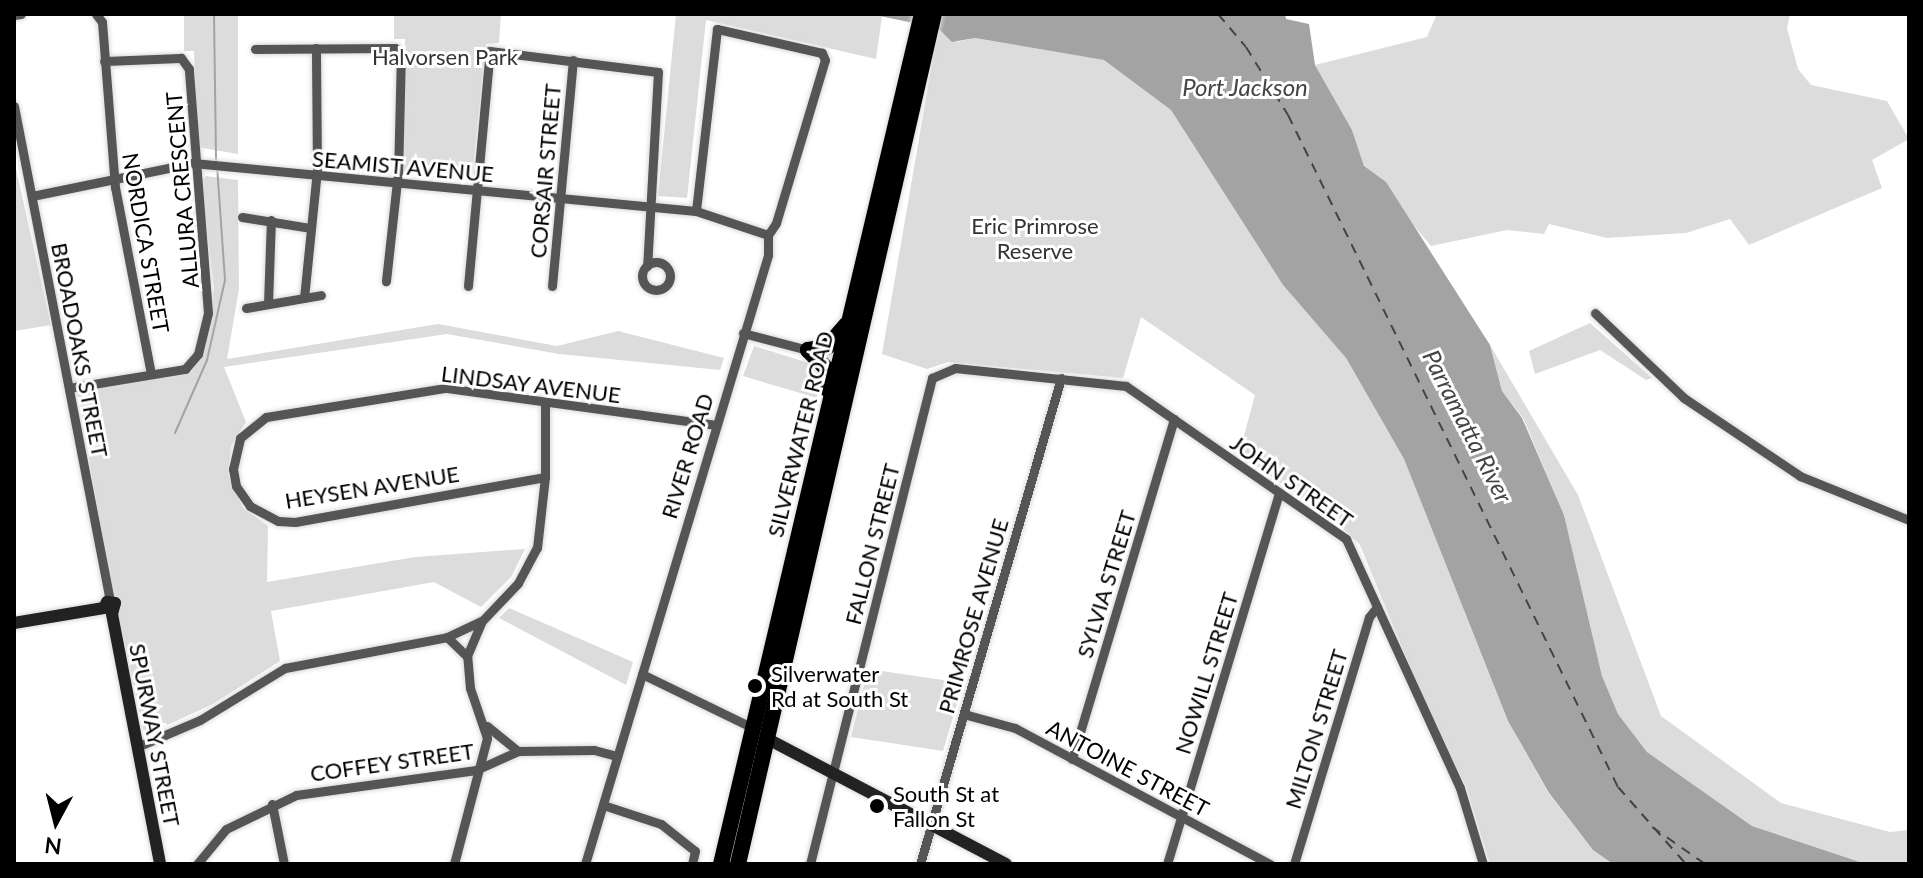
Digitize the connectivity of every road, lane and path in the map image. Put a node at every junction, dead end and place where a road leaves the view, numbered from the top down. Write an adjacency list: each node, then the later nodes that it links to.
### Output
1 (21, 14): 4 (street)
2 (922, 14): 10 (highway, SILVERWATER ROAD)
3 (934, 14): 10 (highway, SILVERWATER ROAD)
4 (14, 15)
5 (99, 18): 9 (street, NORDICA STREET)
6 (316, 48): 7 (street); 13 (street); 15 (street)
7 (255, 49)
8 (573, 60): 16 (street); 18 (street, CORSAIR STREET); 19 (street)
9 (104, 61): 12 (street, ALLURA CRESCENT); 14 (street, NORDICA STREET)
10 (917, 64): 34 (highway, SILVERWATER ROAD); 58 (highway, SILVERWATER ROAD)
11 (14, 106): 17 (street, BROADOAKS STREET)
12 (196, 163): 13 (street, SEAMIST AVENUE); 14 (street, SEAMIST AVENUE); 38 (street, ALLURA CRESCENT)
13 (316, 175): 15 (street, SEAMIST AVENUE); 23 (street)
14 (114, 180): 17 (street, SEAMIST AVENUE); 38 (street, NORDICA STREET)
15 (397, 183): 16 (street, SEAMIST AVENUE); 26 (street)
16 (477, 190): 18 (street, SEAMIST AVENUE); 27 (street)
17 (32, 196): 40 (street, BROADOAKS STREET)
18 (560, 199): 19 (street, SEAMIST AVENUE); 28 (street, CORSAIR STREET)
19 (648, 207): 20 (street, SEAMIST AVENUE); 25 (street)
20 (696, 211): 24 (street, SEAMIST AVENUE); 24 (street, RIVER ROAD)
21 (242, 217): 22 (street)
22 (271, 220): 23 (street); 31 (street)
23 (311, 228): 30 (street)
24 (768, 235): 35 (street, RIVER ROAD)
25 (647, 266)
26 (386, 281)
27 (468, 286)
28 (552, 286)
29 (321, 295): 30 (street)
30 (304, 298): 31 (street)
31 (268, 304): 32 (street)
32 (246, 308)
33 (1595, 313): 48 (street)
34 (852, 316): 36 (highway); 45 (highway, SILVERWATER ROAD)
35 (743, 333): 36 (street); 43 (street, RIVER ROAD)
36 (808, 350): 45 (highway)
37 (936, 373): 39 (street, JOHN STREET); 64 (street, FALLON STREET)
38 (151, 374): 40 (street, ALLURA CRESCENT)
39 (1061, 378): 42 (street, JOHN STREET); 56 (street, PRIMROSE AVENUE)
40 (69, 388): 50 (street, BROADOAKS STREET)
41 (545, 402): 43 (street, LINDSAY AVENUE); 44 (street, LINDSAY AVENUE); 46 (street)
42 (1174, 419): 47 (street, JOHN STREET); 62 (street, SYLVIA STREET)
43 (715, 425): 55 (street, RIVER ROAD)
44 (251, 426): 46 (street, HEYSEN AVENUE)
45 (815, 464): 58 (highway, SILVERWATER ROAD)
46 (545, 477): 51 (street)
47 (1279, 493): 49 (street, JOHN STREET); 67 (street, NOWILL STREET)
48 (1909, 520)
49 (1377, 607): 82 (street, MILTON STREET); 83 (street, JOHN STREET)
50 (108, 608): 52 (street); 59 (street, SPURWAY STREET)
51 (482, 621): 53 (street); 54 (street)
52 (14, 623)
53 (447, 637): 54 (street); 59 (street)
54 (467, 656): 57 (street)
55 (642, 674): 58 (street); 61 (street, RIVER ROAD)
56 (964, 714): 62 (street, ANTOINE STREET); 68 (street, PRIMROSE AVENUE)
57 (487, 726): 60 (street, COFFEY STREET); 63 (street)
58 (759, 733): 64 (street); 75 (highway, SILVERWATER ROAD); 76 (highway, SILVERWATER ROAD)
59 (139, 746): 69 (street, SPURWAY STREET)
60 (518, 751): 61 (street, COFFEY STREET); 63 (street, COFFEY STREET)
61 (617, 756): 66 (street, RIVER ROAD)
62 (1072, 759): 67 (street, ANTOINE STREET)
63 (476, 770): 65 (street, COFFEY STREET); 72 (street)
64 (832, 773): 68 (street); 77 (street, FALLON STREET)
65 (272, 804): 70 (street, COFFEY STREET); 71 (street)
66 (603, 805): 73 (street, RIVER ROAD); 74 (street)
67 (1181, 816): 80 (street, NOWILL STREET); 81 (street, ANTOINE STREET)
68 (932, 825): 78 (street, PRIMROSE AVENUE); 79 (street)
69 (160, 864)
70 (197, 864)
71 (284, 864)
72 (454, 864)
73 (585, 864)
74 (692, 864)
75 (721, 864)
76 (738, 864)
77 (810, 864)
78 (920, 864)
79 (1006, 864)
80 (1167, 864)
81 (1270, 864)
82 (1294, 864)
83 (1483, 864)

